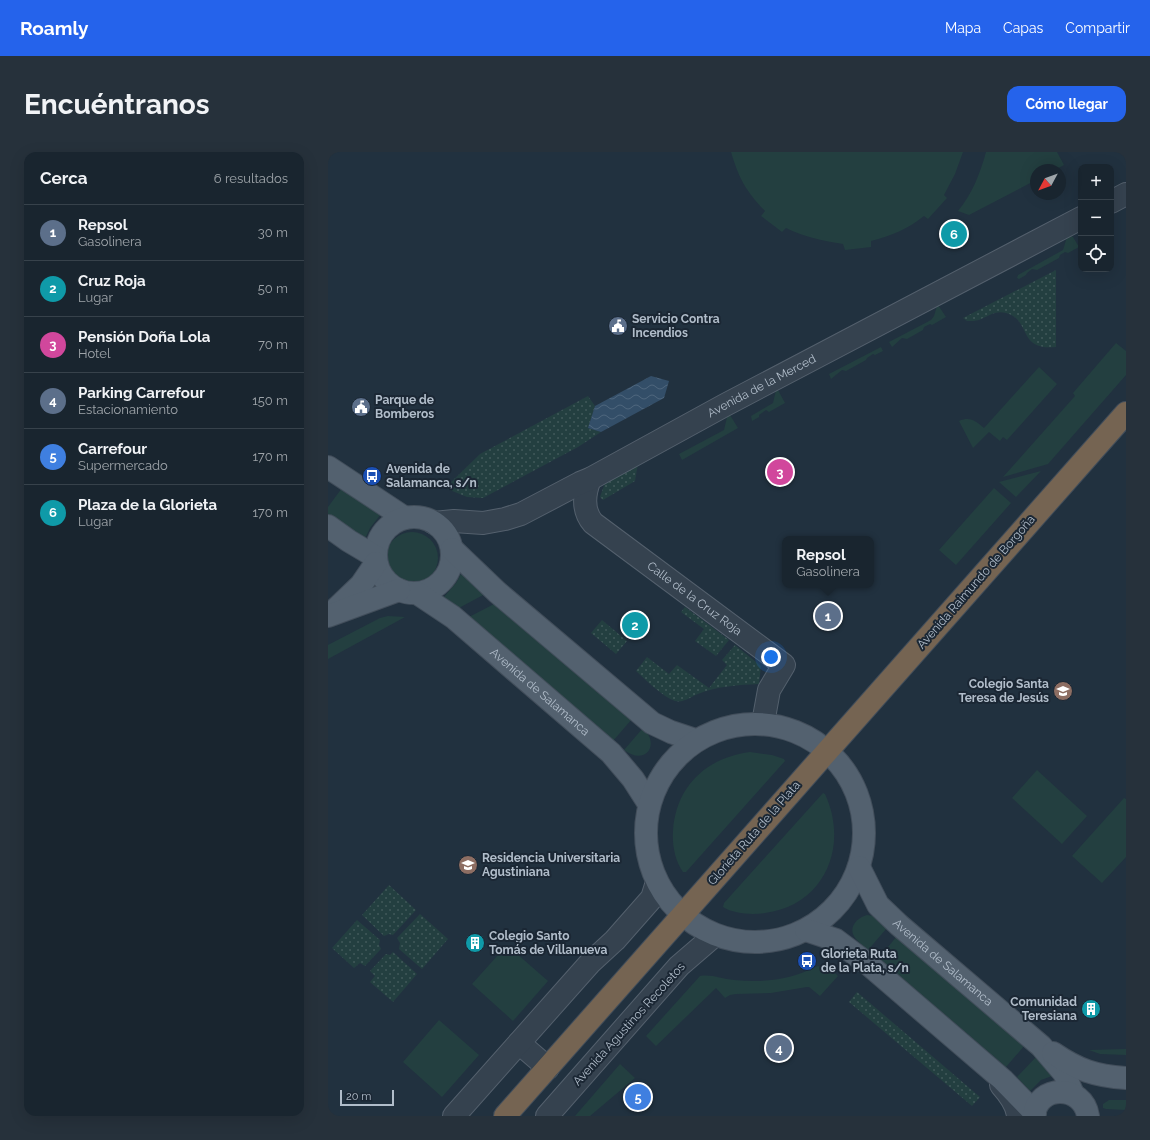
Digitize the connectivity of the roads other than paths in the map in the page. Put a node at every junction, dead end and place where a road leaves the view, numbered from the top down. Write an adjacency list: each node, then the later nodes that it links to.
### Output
1 (1126, 194): 2 (street)
2 (1114, 200)
3 (1078, 220): 6 (street, Avenida de la Merced)
4 (1126, 412): 16 (highway, Avenida Raimundo de Borgoña)
5 (328, 467): 7 (main road)
6 (590, 479): 8 (street, Avenida de la Merced); 14 (street, Calle de la Cruz Roja)
7 (405, 518): 8 (main road); 11 (main road)
8 (434, 523): 10 (main road)
9 (328, 526): 11 (main road)
10 (452, 549): 12 (main road); 15 (main road)
11 (376, 560): 12 (main road); 13 (main road)
12 (408, 592): 13 (main road); 17 (main road, Avenida de Salamanca)
13 (330, 615)
14 (763, 723): 15 (main road); 16 (main road)
15 (695, 740): 17 (main road)
16 (826, 751): 18 (main road); 20 (highway, Glorieta Ruta de la Plata)
17 (648, 804): 19 (main road)
18 (859, 867): 21 (main road); 24 (main road, Avenida de Salamanca)
19 (657, 882): 20 (main road); 23 (street)
20 (682, 914): 22 (main road); 25 (highway)
21 (806, 930): 22 (main road); 29 (main road)
22 (715, 935): 32 (street, Avenida Agustinos Recoletos)
23 (519, 1043): 25 (street); 30 (street)
24 (1041, 1046): 26 (main road, Avenida de Salamanca); 28 (main road, Avenida de Salamanca)
25 (548, 1068): 31 (highway)
26 (1126, 1078)
27 (1126, 1091): 28 (main road)
28 (1075, 1095): 29 (main road); 33 (main road, Avenida de Salamanca)
29 (1026, 1115)
30 (454, 1116)
31 (505, 1116)
32 (547, 1116)
33 (1088, 1116)

